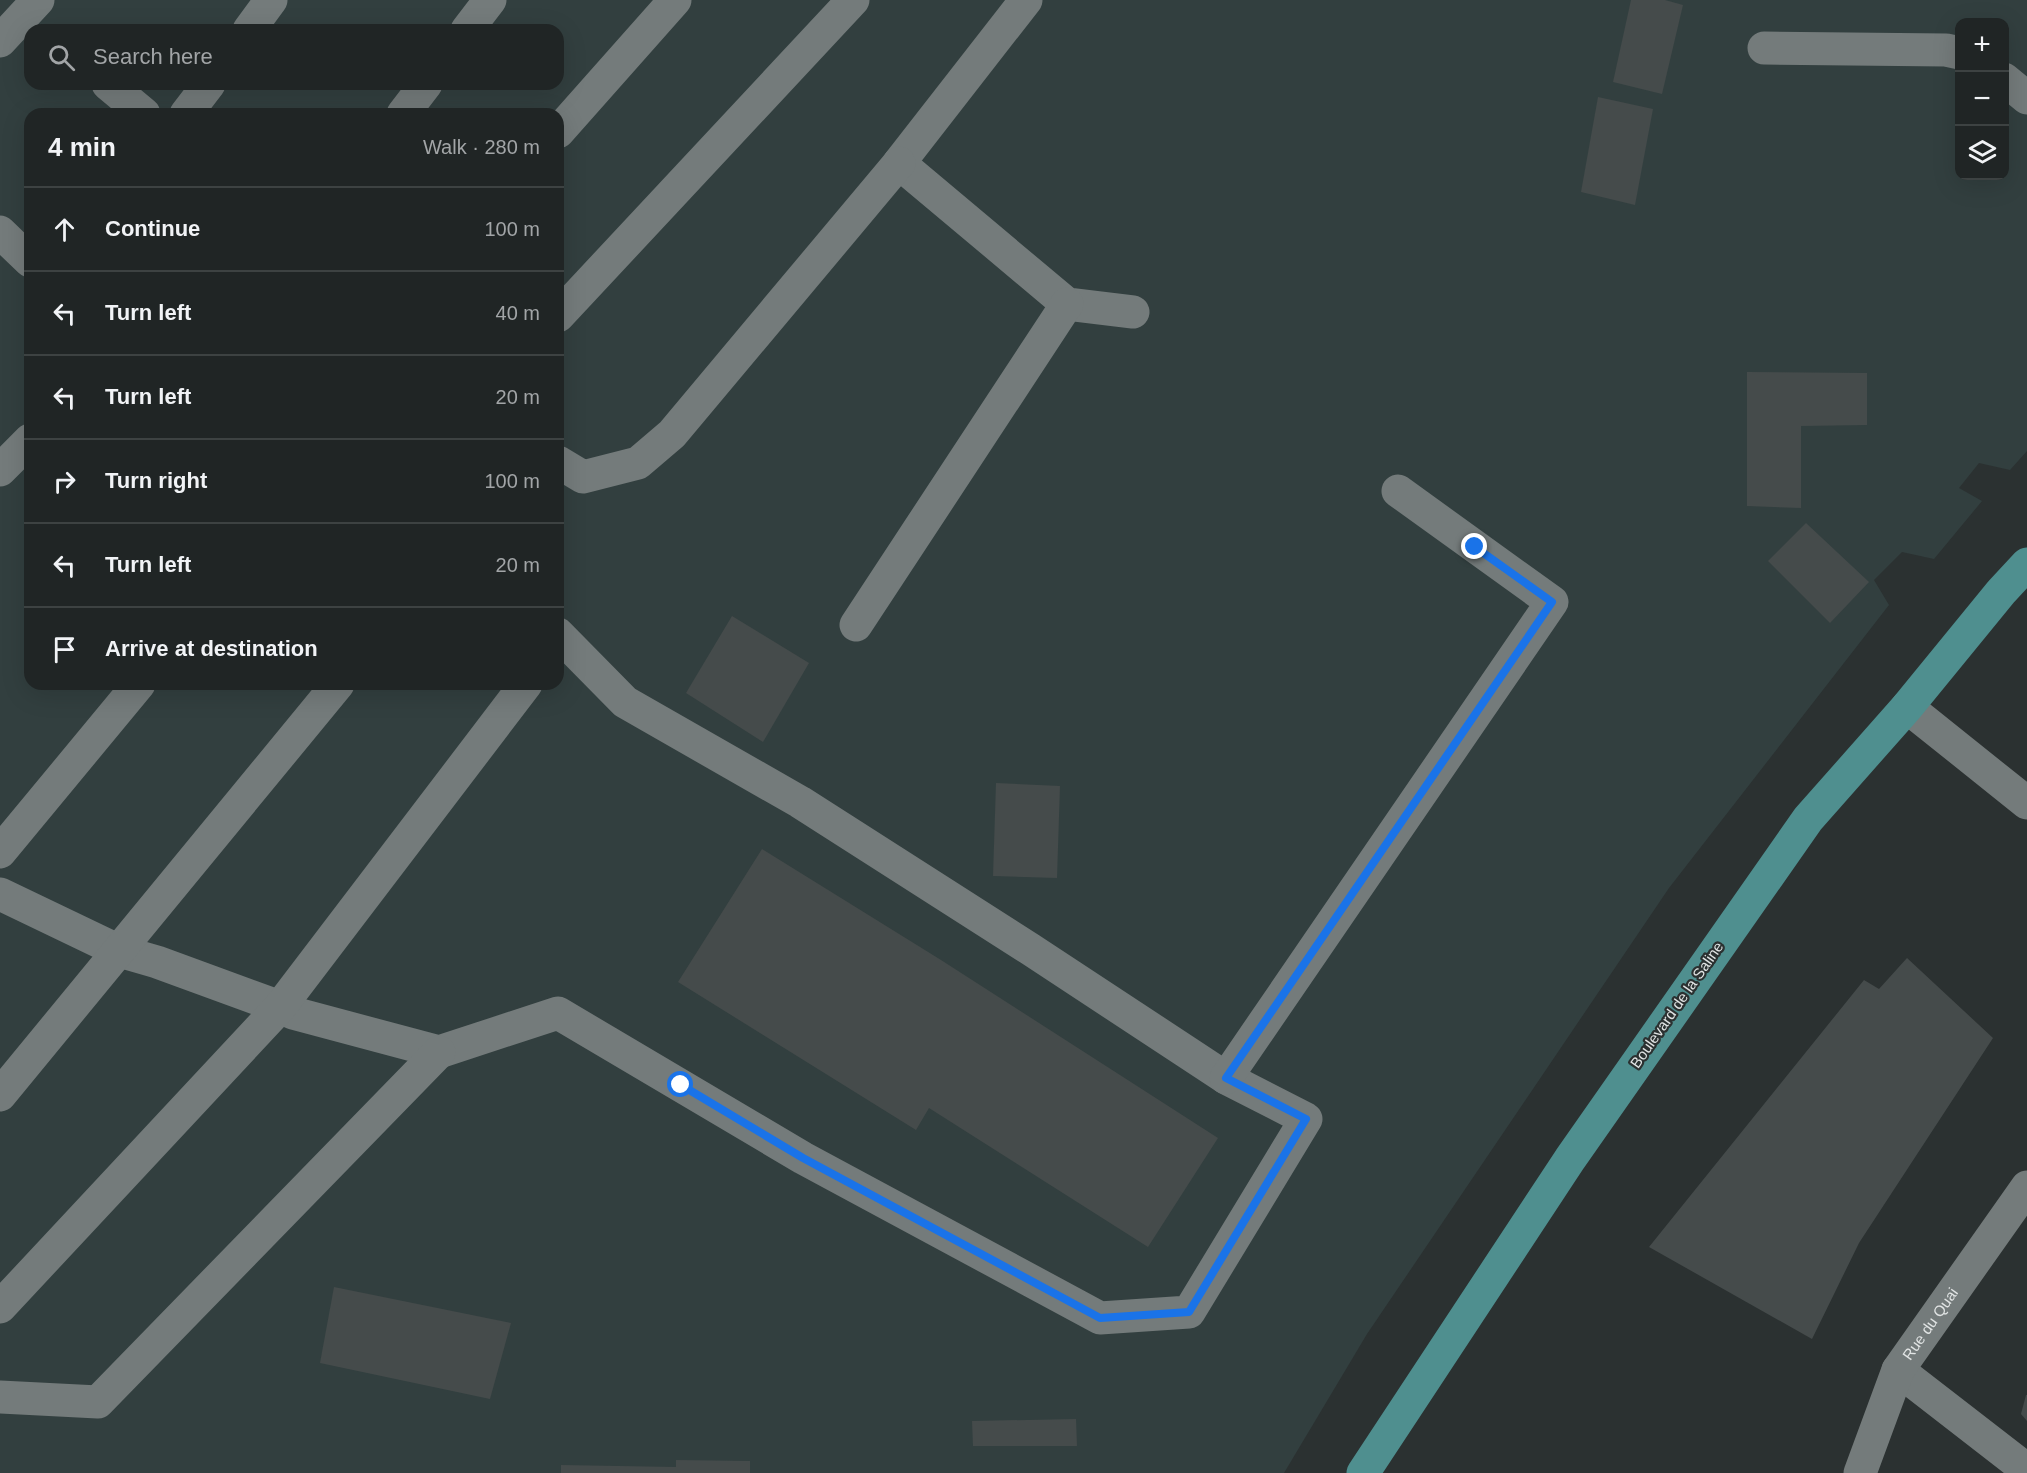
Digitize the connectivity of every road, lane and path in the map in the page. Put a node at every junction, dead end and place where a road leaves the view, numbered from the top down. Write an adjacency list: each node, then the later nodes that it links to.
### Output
1 (271, 0): 7 (street)
2 (490, 0): 8 (street)
3 (675, 0): 20 (street)
4 (853, 0): 25 (street)
5 (1026, 0): 21 (street)
6 (35, 15): 9 (street)
7 (253, 24)
8 (472, 24)
9 (0, 41)
10 (1764, 48): 11 (street)
11 (1955, 52)
12 (2009, 83): 16 (street)
13 (115, 90): 17 (street)
14 (204, 90): 18 (street)
15 (421, 90): 19 (street)
16 (2027, 98)
17 (137, 108)
18 (191, 108)
19 (408, 108)
20 (564, 125)
21 (899, 163): 24 (street); 28 (street)
22 (0, 232): 23 (street)
23 (24, 255)
24 (1067, 304): 26 (street); 32 (street)
25 (564, 310)
26 (1133, 312)
27 (24, 446): 29 (street)
28 (564, 466)
29 (0, 470)
30 (1398, 491): 44 (street)
31 (2027, 564): 37 (main road, Boulevard de la Saline)
32 (856, 625)
33 (564, 643): 44 (street)
34 (133, 690): 39 (street)
35 (333, 690): 41 (street)
36 (521, 690): 42 (street)
37 (1906, 707): 38 (street); 51 (main road, Boulevard de la Saline)
38 (2027, 803)
39 (0, 852)
40 (0, 894): 41 (street)
41 (119, 951): 42 (street); 45 (street)
42 (280, 1007): 43 (street); 47 (street)
43 (439, 1053): 44 (street); 49 (street)
44 (1226, 1078)
45 (0, 1095)
46 (2027, 1187): 48 (street, Rue du Quai)
47 (0, 1307)
48 (1898, 1370): 50 (street); 52 (street, Rue du Quai)
49 (0, 1397)
50 (2027, 1470)
51 (1363, 1473)
52 (1860, 1473)

